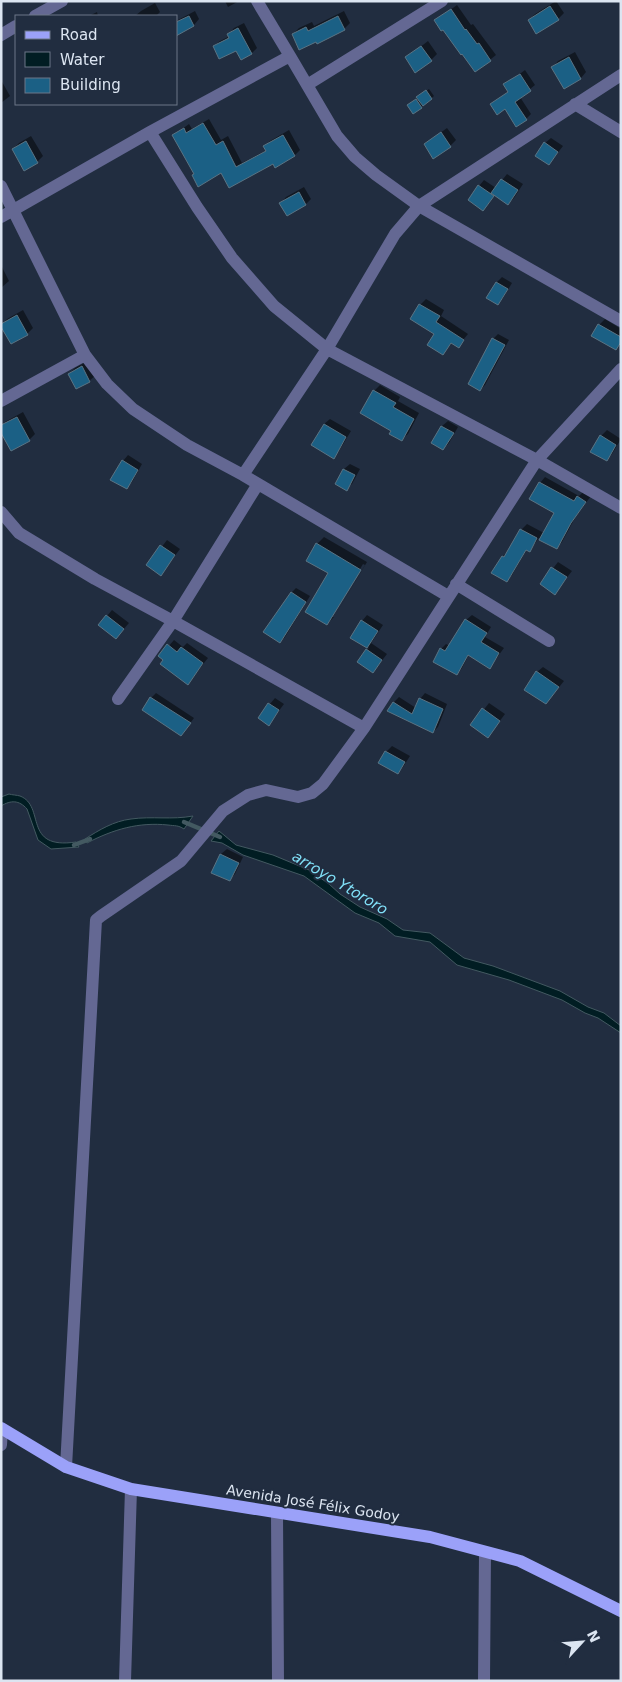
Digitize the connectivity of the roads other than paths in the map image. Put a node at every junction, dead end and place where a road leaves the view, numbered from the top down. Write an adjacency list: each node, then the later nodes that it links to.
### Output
1 (62, 1): 4 (street)
2 (257, 1): 7 (street)
3 (442, 1): 9 (street)
4 (37, 15)
5 (15, 27): 6 (street)
6 (1, 35)
7 (290, 56): 9 (street); 11 (street)
8 (621, 75): 10 (street)
9 (307, 85): 14 (street)
10 (575, 104): 12 (street); 14 (street)
11 (150, 132): 15 (street); 18 (street)
12 (621, 132)
13 (1, 186): 15 (street)
14 (419, 206): 17 (street); 18 (street)
15 (14, 210): 16 (street); 19 (street)
16 (1, 217)
17 (621, 321)
18 (327, 349): 22 (street); 23 (street)
19 (85, 355): 21 (street); 23 (street)
20 (621, 369): 22 (street)
21 (1, 401)
22 (537, 460): 25 (street); 27 (street)
23 (243, 475): 24 (street)
24 (258, 484): 28 (street); 29 (street)
25 (621, 508)
26 (1, 512): 29 (street)
27 (456, 584): 28 (street); 30 (street)
28 (448, 596): 32 (street)
29 (173, 621): 31 (street); 32 (street)
30 (549, 641)
31 (118, 699)
32 (364, 728): 35 (street)
33 (2, 1429): 34 (street); 35 (main road, Avenida José Félix Godoy)
34 (1, 1445)
35 (66, 1467): 36 (main road, Avenida José Félix Godoy)
36 (131, 1489): 37 (main road, Avenida José Félix Godoy); 40 (street)
37 (277, 1513): 38 (main road, Avenida José Félix Godoy); 41 (street)
38 (485, 1552): 39 (main road, Avenida José Félix Godoy); 42 (street)
39 (621, 1611)
40 (125, 1681)
41 (278, 1681)
42 (484, 1681)

